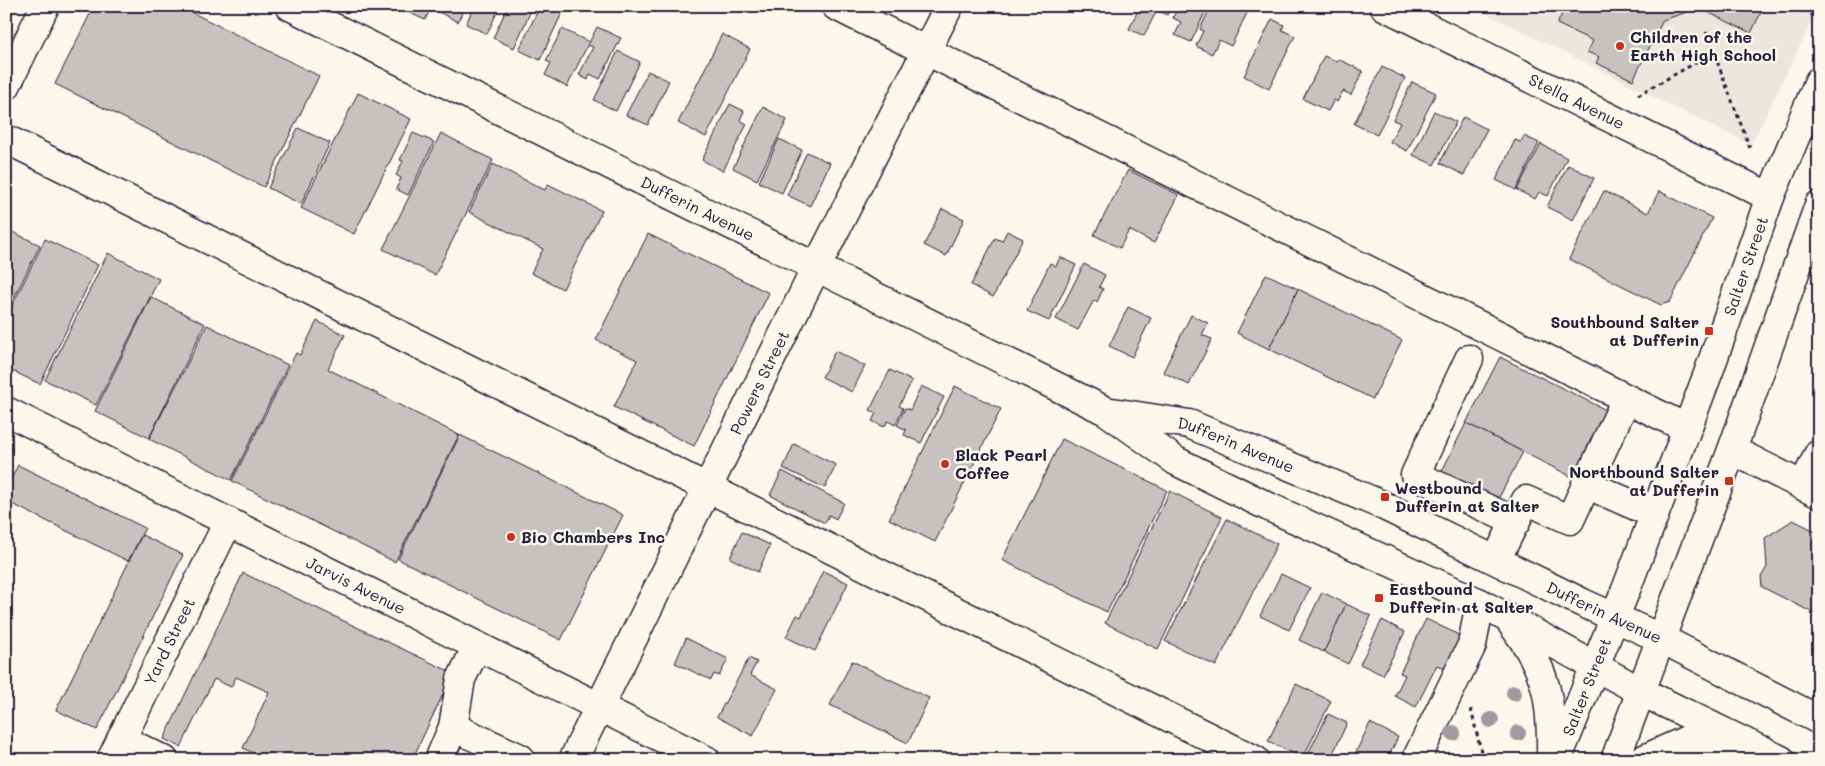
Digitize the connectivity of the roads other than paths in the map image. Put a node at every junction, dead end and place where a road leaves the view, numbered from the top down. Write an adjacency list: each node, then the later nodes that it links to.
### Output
1 (45, 6): 8 (main road)
2 (290, 6): 12 (main road, Dufferin Avenue)
3 (836, 6): 6 (main road)
4 (949, 6): 6 (main road, Powers Street)
5 (1384, 6): 10 (main road, Stella Avenue)
6 (926, 52): 12 (main road, Powers Street); 14 (main road)
7 (1819, 81): 10 (main road, Salter Street)
8 (6, 86)
9 (6, 139): 21 (main road)
10 (1770, 197): 17 (main road, Salter Street)
11 (1817, 216): 18 (main road)
12 (816, 268): 16 (main road, Dufferin Avenue); 21 (main road, Powers Street)
13 (1469, 360): 25 (main road)
14 (1626, 399): 17 (main road); 20 (main road)
15 (6, 411): 24 (main road, Jarvis Avenue)
16 (1106, 411): 26 (main road, Dufferin Avenue); 27 (main road, Dufferin Avenue)
17 (1686, 428): 23 (main road, Salter Street)
18 (1732, 450): 22 (main road); 30 (main road)
19 (1819, 453): 22 (main road)
20 (1586, 484): 23 (main road); 25 (main road)
21 (708, 488): 34 (main road, Powers Street); 44 (main road)
22 (1811, 490)
23 (1654, 514): 28 (main road, Salter Street)
24 (228, 522): 31 (main road, Jarvis Avenue); 37 (main road, Yard Street)
25 (1516, 522): 26 (main road)
26 (1496, 560): 28 (main road, Dufferin Avenue)
27 (1480, 602): 29 (main road, Dufferin Avenue); 45 (main road)
28 (1614, 617): 30 (main road, Dufferin Avenue); 32 (main road, Salter Street)
29 (1508, 619): 32 (main road, Dufferin Avenue); 46 (main road)
30 (1662, 639): 33 (main road); 35 (main road, Dufferin Avenue)
31 (477, 646): 34 (main road, Jarvis Avenue); 36 (main road)
32 (1596, 666): 33 (main road, Dufferin Avenue); 47 (main road, Salter Street)
33 (1640, 691): 38 (main road, Dufferin Avenue); 48 (main road)
34 (600, 708): 42 (main road, Powers Street); 43 (main road, Jarvis Avenue)
35 (1819, 720)
36 (454, 726): 39 (main road); 41 (main road)
37 (116, 749): 40 (main road)
38 (1772, 755): 49 (main road)
39 (520, 758)
40 (164, 760)
41 (440, 760)
42 (573, 760)
43 (706, 760)
44 (1255, 760)
45 (1416, 760)
46 (1551, 760)
47 (1557, 760)
48 (1615, 760)
49 (1642, 760)

